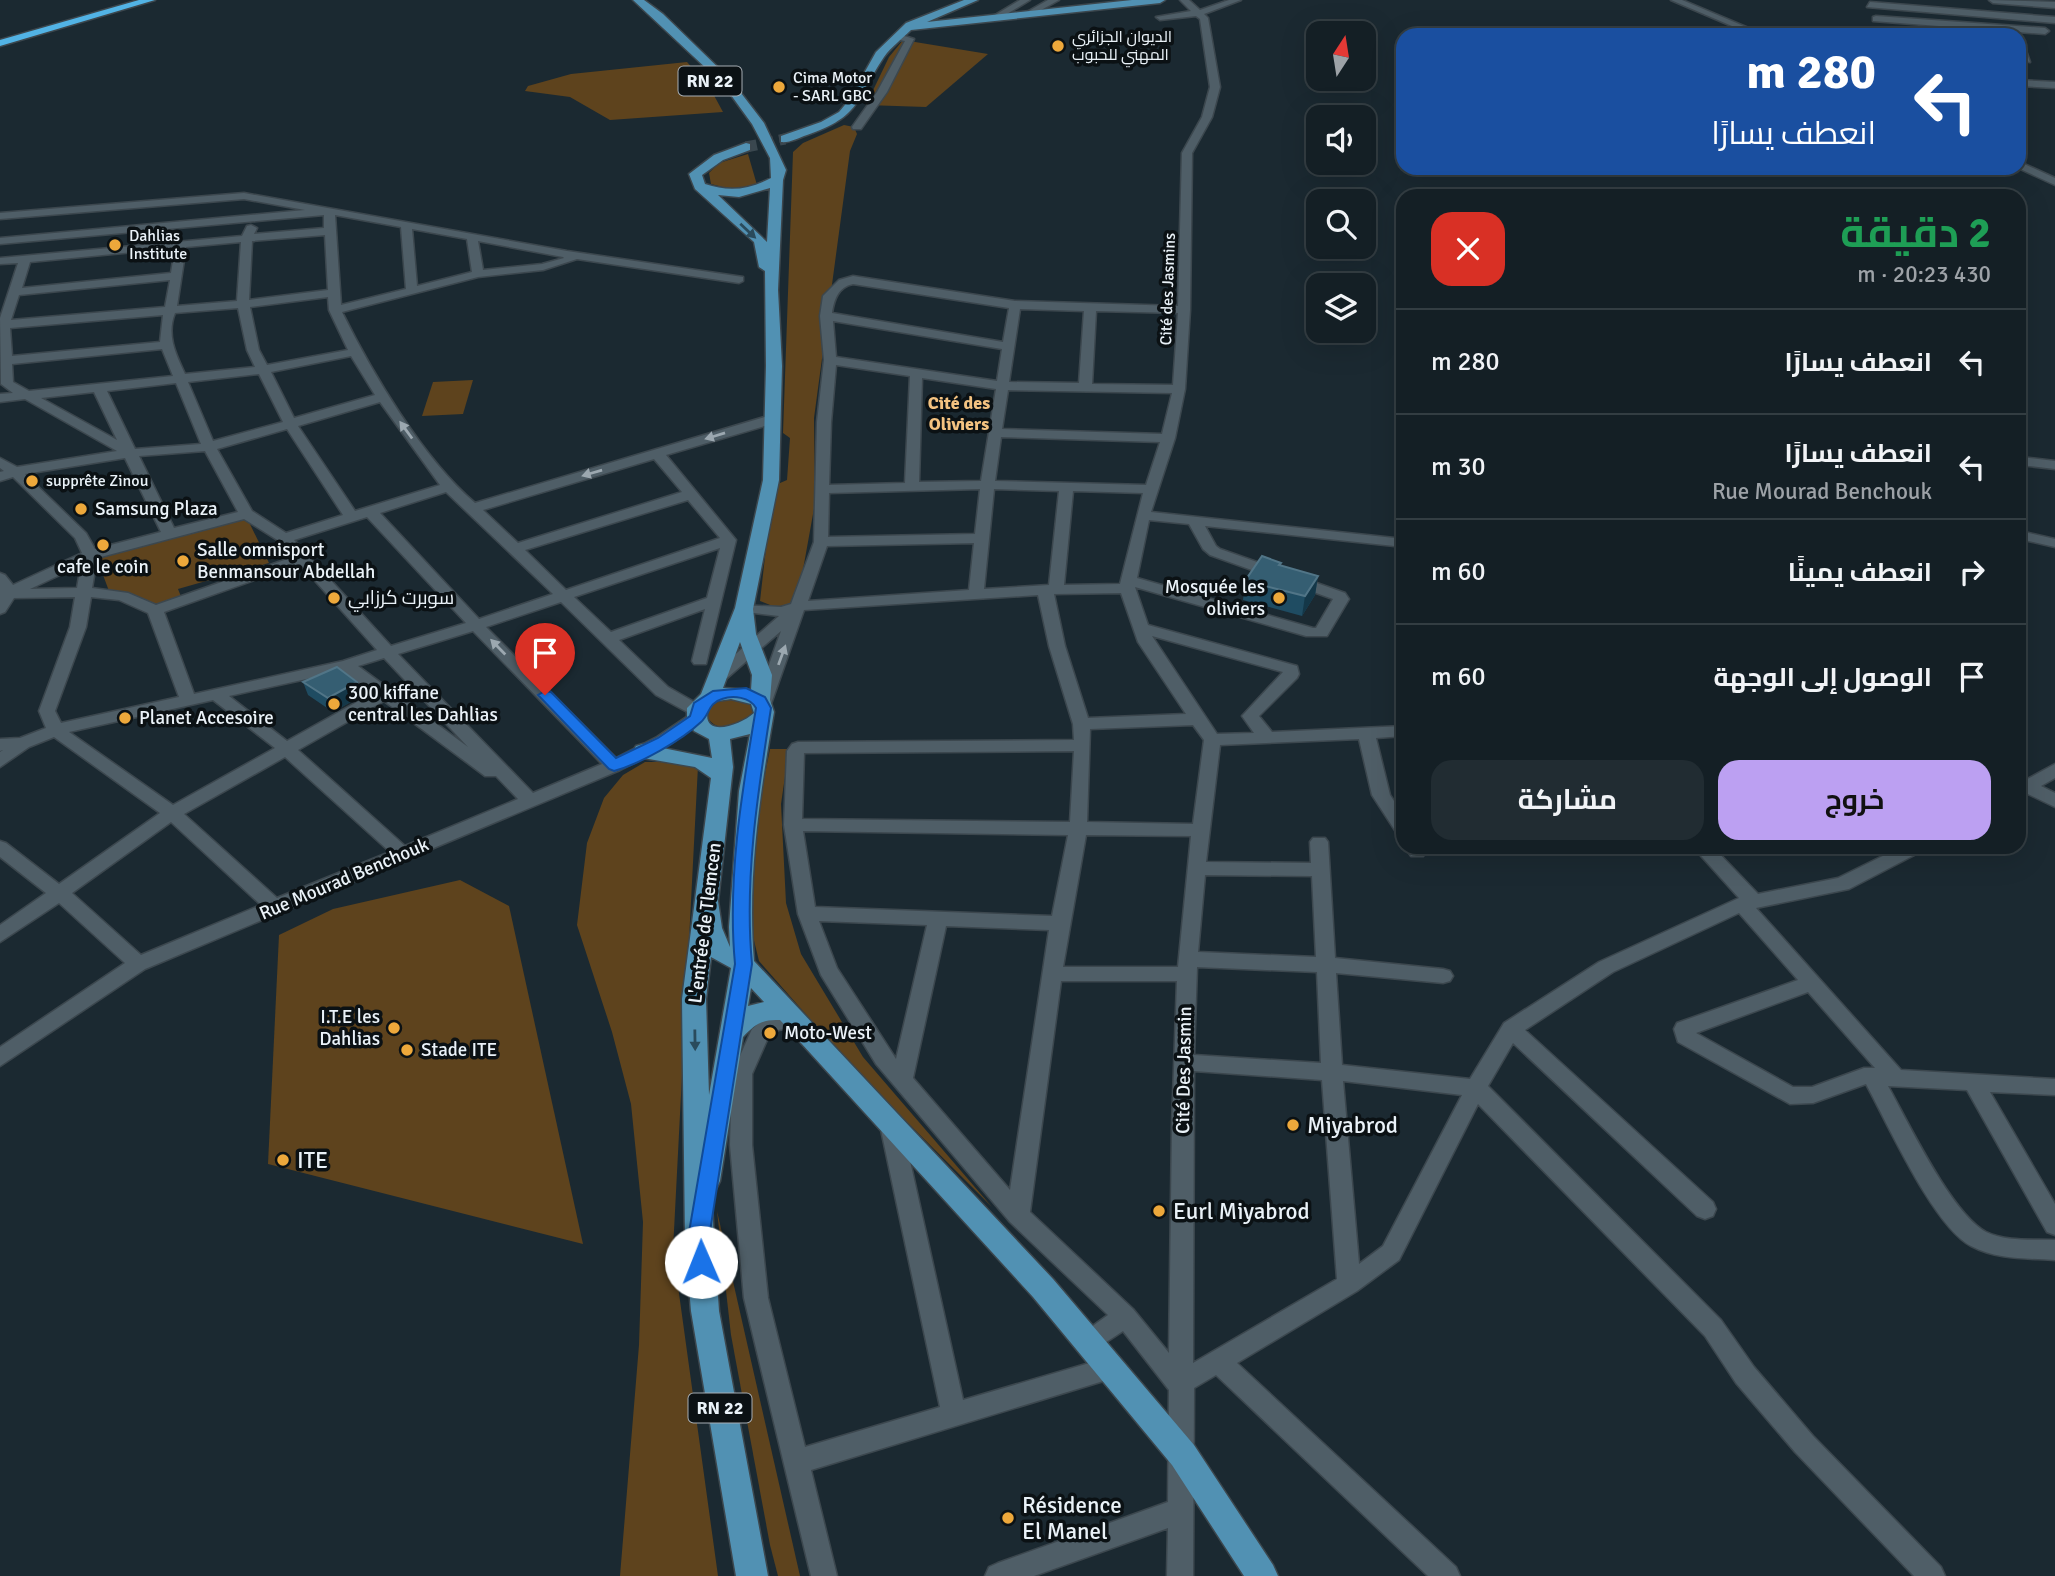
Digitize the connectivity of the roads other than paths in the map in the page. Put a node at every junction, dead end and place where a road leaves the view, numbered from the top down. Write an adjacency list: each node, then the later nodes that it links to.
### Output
1 (136, 0): 34 (highway)
2 (150, 0): 34 (highway)
3 (621, 0): 45 (main road, RN 22)
4 (638, 0): 41 (main road, RN 22)
5 (972, 0): 26 (main road)
6 (1026, 0): 20 (street)
7 (1055, 0): 18 (street)
8 (1145, 0): 18 (main road)
9 (1160, 0): 26 (main road)
10 (1184, 0): 19 (street, Cité des Jasmins)
11 (1237, 0): 19 (street)
12 (1675, 0): 27 (street)
13 (1993, 0): 14 (street)
14 (2041, 4): 16 (street); 22 (street)
15 (1870, 5): 17 (street)
16 (2055, 5)
17 (1894, 7): 22 (street); 25 (street)
18 (1031, 12): 20 (main road)
19 (1198, 13): 21 (street); 77 (street, Cité des Jasmins)
20 (999, 15): 26 (main road)
21 (1160, 17)
22 (2026, 18): 24 (street); 30 (street)
23 (1876, 19): 25 (street)
24 (2055, 20)
25 (1897, 21): 28 (street); 29 (street)
26 (916, 26): 33 (main road)
27 (1744, 28)
28 (1900, 28)
29 (1998, 28)
30 (2014, 28)
31 (2026, 30): 32 (street)
32 (2055, 32)
33 (898, 37): 37 (main road); 40 (street)
34 (0, 41)
35 (2026, 41): 36 (street)
36 (2031, 41)
37 (869, 77): 41 (main road); 42 (main road); 45 (main road)
38 (2026, 83): 39 (street)
39 (2055, 85)
40 (857, 127)
41 (766, 136): 45 (main road, RN 22)
42 (785, 139)
43 (746, 147): 47 (main road)
44 (2026, 168): 46 (street)
45 (777, 180): 47 (main road); 69 (main road, RN 22)
46 (2055, 182)
47 (700, 186): 69 (main road, one-way to 69)
48 (244, 196): 49 (street); 50 (street); 53 (street)
49 (169, 201): 51 (street); 55 (street)
50 (329, 211): 53 (street); 54 (street); 56 (street)
51 (26, 214): 52 (street); 59 (street)
52 (0, 216)
53 (247, 218): 55 (street); 57 (street)
54 (406, 225): 58 (street); 68 (street)
55 (162, 226): 59 (street)
56 (329, 231): 57 (street); 71 (street)
57 (247, 238): 61 (street); 72 (street)
58 (472, 238): 62 (street); 65 (street)
59 (13, 240): 60 (street)
60 (0, 241)
61 (181, 244): 63 (street); 66 (street)
62 (567, 254): 65 (street); 67 (street)
63 (25, 259): 64 (street); 70 (street)
64 (0, 261)
65 (478, 274): 68 (street)
66 (176, 276): 70 (street); 75 (street)
67 (739, 279)
68 (412, 290): 76 (street)
69 (771, 290): 95 (main road, RN 22)
70 (15, 292): 79 (street)
71 (333, 293): 72 (street); 76 (street)
72 (243, 304): 75 (street); 85 (street)
73 (1015, 305): 74 (street); 78 (street); 81 (street)
74 (1090, 308): 77 (street); 90 (street)
75 (171, 309): 79 (street); 80 (street)
76 (335, 310): 82 (street)
77 (1184, 310): 91 (street, Cité des Jasmins)
78 (826, 316): 81 (street); 83 (street)
79 (2, 325): 84 (street)
80 (166, 345): 84 (street); 87 (street)
81 (1007, 346): 88 (street)
82 (355, 352): 85 (street); 93 (street)
83 (830, 360): 86 (street); 110 (street)
84 (4, 361): 92 (street)
85 (263, 370): 87 (street); 96 (street)
86 (916, 375): 88 (street); 108 (street)
87 (181, 379): 89 (street); 99 (street)
88 (1003, 386): 90 (street); 97 (street)
89 (99, 388): 92 (street); 100 (street)
90 (1085, 388): 91 (street)
91 (1179, 390): 98 (street, Cité des Jasmins)
92 (27, 395): 94 (street); 100 (street)
93 (383, 397): 96 (street); 109 (street, one-way to 93)
94 (0, 398)
95 (773, 419): 101 (street, one-way to 101); 139 (main road, L'entrée de Tlemcen / RN 22)
96 (291, 425): 99 (street); 117 (street)
97 (994, 433): 98 (street); 106 (street)
98 (1168, 438): 111 (street, Cité des Jasmins)
99 (209, 447): 100 (street); 115 (street)
100 (130, 453): 105 (street); 119 (street)
101 (657, 454): 112 (street); 113 (street, one-way to 113)
102 (0, 462): 105 (street)
103 (2026, 462): 104 (street)
104 (2055, 465)
105 (7, 475): 128 (street)
106 (987, 485): 107 (street); 108 (street); 122 (street)
107 (1067, 485): 111 (street); 132 (street)
108 (912, 486): 110 (street)
109 (448, 487): 113 (street); 114 (street)
110 (824, 489): 124 (street)
111 (1151, 489): 116 (street, Cité des Jasmins)
112 (692, 494): 123 (street); 127 (street)
113 (474, 508): 127 (street)
114 (371, 512): 117 (street); 142 (street)
115 (246, 514): 119 (street); 121 (street)
116 (1143, 515): 118 (street); 131 (street, Cité des Jasmins)
117 (352, 517): 121 (street)
118 (1195, 520): 125 (street); 131 (street)
119 (170, 535): 128 (street)
120 (2026, 537): 126 (street)
121 (284, 538): 129 (street)
122 (980, 538): 124 (street); 136 (street)
123 (729, 540): 135 (street); 137 (street)
124 (821, 542): 138 (street)
125 (1396, 542)
126 (2055, 544)
127 (517, 548): 135 (street)
128 (90, 555): 133 (street); 134 (street)
129 (303, 558): 141 (street); 146 (street)
130 (0, 578): 134 (street)
131 (1128, 584): 132 (street); 143 (street)
132 (1051, 590): 136 (street); 157 (street)
133 (85, 593): 134 (street); 141 (street); 154 (street)
134 (4, 595): 140 (street)
135 (563, 595): 142 (street); 144 (street)
136 (976, 595): 138 (street)
137 (716, 600): 144 (street); 147 (street)
138 (800, 606): 139 (street); 145 (street); 153 (street, one-way to 138)
139 (744, 608): 145 (main road, L'entrée de Tlemcen / RN 22); 149 (main road, L'entrée de Tlemcen / RN 22)
140 (0, 609)
141 (155, 610): 152 (street)
142 (477, 625): 146 (street); 169 (street, one-way to 142)
143 (1141, 628): 156 (street); 161 (street)
144 (607, 639): 155 (street)
145 (752, 650): 149 (street, L'entrée de Tlemcen / RN 22); 153 (main road, L'entrée de Tlemcen / RN 22)
146 (388, 653): 148 (street); 174 (street)
147 (700, 661)
148 (346, 665): 150 (street); 151 (street)
149 (721, 674): 155 (main road, L'entrée de Tlemcen / RN 22)
150 (216, 694): 152 (street); 166 (street)
151 (384, 694): 166 (street); 174 (street)
152 (188, 699): 158 (street)
153 (762, 706): 155 (main road); 155 (main road); 197 (main road, L'entrée de Tlemcen / RN 22)
154 (47, 711): 158 (street); 163 (street)
155 (706, 718): 167 (street, Rue Mourad Benchouk); 171 (main road, L'entrée de Tlemcen / RN 22)
156 (1198, 719): 157 (street); 162 (street)
157 (1081, 724): 165 (street)
158 (55, 730): 163 (street); 176 (street)
159 (1396, 731): 160 (street)
160 (1366, 732): 161 (street); 177 (street)
161 (1267, 737): 162 (street)
162 (1212, 740): 180 (street, Cité Des Jasmin)
163 (25, 743): 164 (street); 168 (street)
164 (0, 745)
165 (1083, 745): 178 (street); 179 (street)
166 (288, 750): 176 (street); 183 (street)
167 (643, 751): 169 (street, Rue Mourad Benchouk); 171 (main road)
168 (0, 761)
169 (614, 765): 174 (street, Rue Mourad Benchouk)
170 (2055, 770): 172 (street)
171 (722, 775): 189 (main road, L'entrée de Tlemcen / RN 22)
172 (2026, 788)
173 (2026, 790): 175 (street)
174 (530, 801): 183 (street, Rue Mourad Benchouk)
175 (2055, 801)
176 (172, 813): 188 (street); 191 (street)
177 (1396, 818)
178 (793, 825): 179 (street); 192 (street)
179 (1078, 830): 180 (street); 194 (street)
180 (1202, 831): 186 (street, Cité Des Jasmin)
181 (1319, 842): 187 (street)
182 (0, 847): 188 (street)
183 (403, 854): 191 (street, Rue Mourad Benchouk)
184 (1708, 854): 190 (street)
185 (1902, 854): 190 (street)
186 (1198, 868): 187 (street); 199 (street, Cité Des Jasmin)
187 (1321, 870): 198 (street)
188 (59, 895): 195 (street); 196 (street)
189 (706, 899): 197 (main road); 219 (main road, L'entrée de Tlemcen / RN 22, one-way to 219)
190 (1747, 902): 202 (street); 204 (street)
191 (276, 908): 196 (street, Rue Mourad Benchouk)
192 (807, 914): 193 (street); 210 (street)
193 (938, 918): 194 (street); 210 (street)
194 (1060, 923): 200 (street)
195 (0, 935)
196 (138, 964): 206 (street, Rue Mourad Benchouk)
197 (743, 964): 203 (main road); 205 (main road, L'entrée de Tlemcen / RN 22)
198 (1327, 965): 199 (street); 201 (street); 208 (street)
199 (1188, 967): 200 (street); 207 (street, Cité Des Jasmin)
200 (1052, 974): 217 (street)
201 (1443, 976)
202 (1812, 983): 209 (street); 211 (street)
203 (794, 1017): 205 (main road); 215 (main road); 229 (street)
204 (1511, 1029): 214 (street); 216 (street)
205 (731, 1035): 219 (main road, L'entrée de Tlemcen / RN 22)
206 (0, 1058)
207 (1184, 1062): 208 (street); 226 (street, Cité Des Jasmin)
208 (1332, 1072): 214 (street); 221 (street)
209 (1873, 1077): 211 (street); 220 (street)
210 (902, 1079): 217 (street)
211 (1897, 1079): 212 (street)
212 (1974, 1083): 213 (street); 218 (street)
213 (2055, 1087)
214 (1476, 1088): 221 (street); 237 (street)
215 (891, 1125): 223 (main road); 227 (street)
216 (1705, 1209)
217 (1018, 1215): 222 (street)
218 (2055, 1225)
219 (699, 1238): 232 (main road, L'entrée de Tlemcen / RN 22)
220 (2055, 1250)
221 (1349, 1284): 224 (street)
222 (1125, 1316): 223 (street); 226 (street)
223 (1088, 1343): 225 (main road)
224 (1218, 1361): 226 (street); 236 (street)
225 (1110, 1368): 227 (street); 228 (main road)
226 (1179, 1384): 228 (street, Cité Des Jasmin)
227 (954, 1415): 229 (street)
228 (1182, 1455): 230 (street, Cité Des Jasmin); 235 (main road)
229 (796, 1462): 233 (street)
230 (1181, 1510): 231 (street); 234 (street, Cité Des Jasmin)
231 (1005, 1575)
232 (752, 1576)
233 (824, 1576)
234 (1180, 1576)
235 (1262, 1576)
236 (1447, 1576)
237 (1932, 1576)

